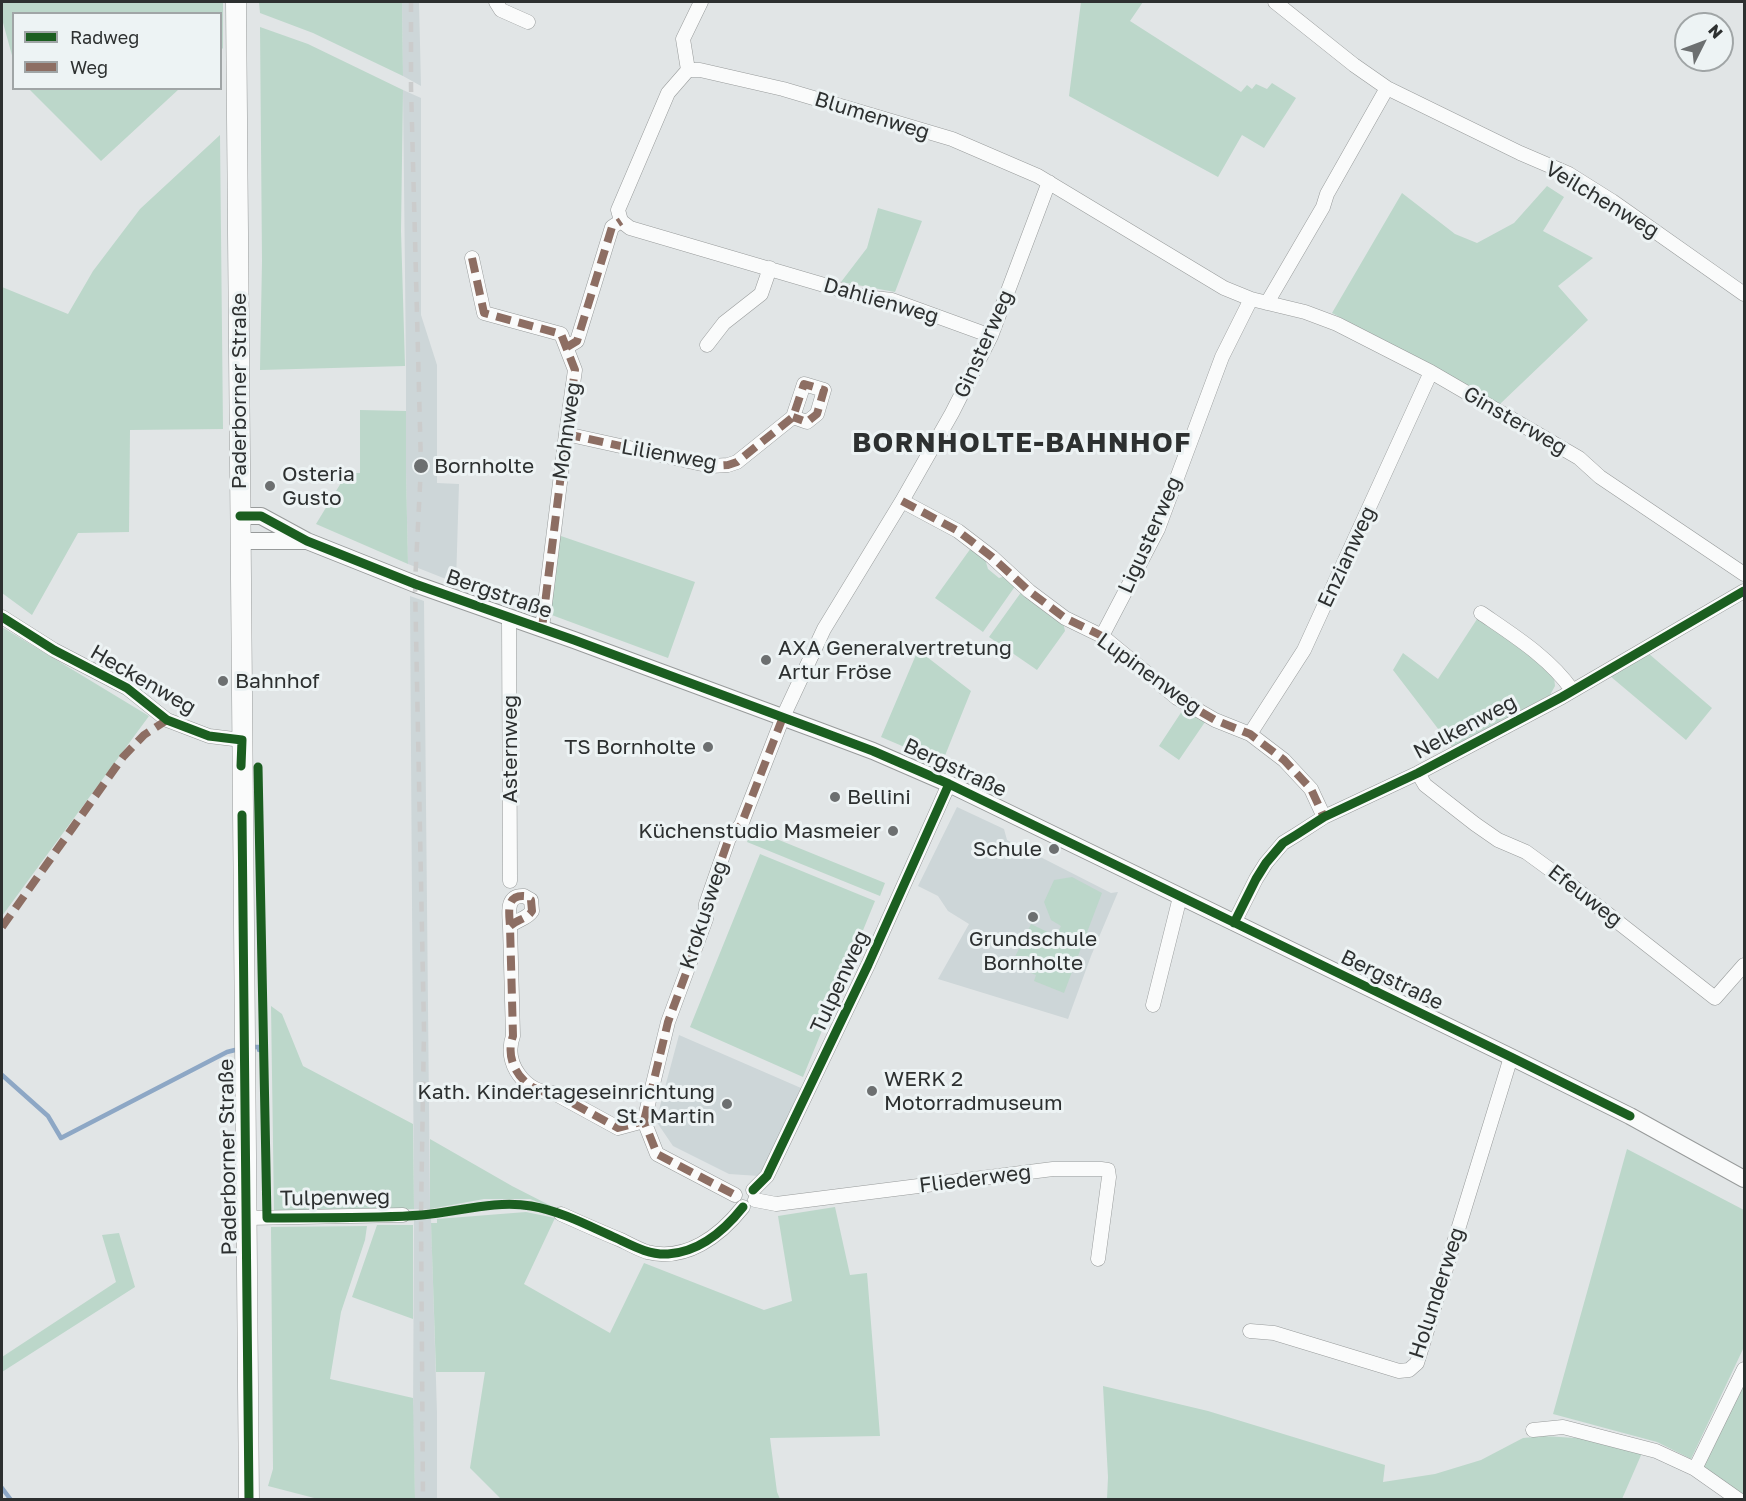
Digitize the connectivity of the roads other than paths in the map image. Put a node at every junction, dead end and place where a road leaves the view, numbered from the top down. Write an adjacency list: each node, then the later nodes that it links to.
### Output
1 (236, 2): 22 (main road, Paderborner Straße)
2 (496, 2): 5 (street)
3 (701, 2): 6 (street)
4 (1275, 2): 7 (street, Veilchenweg)
5 (528, 22)
6 (688, 70): 8 (street, Blumenweg); 9 (street)
7 (1387, 88): 12 (street, Veilchenweg); 14 (street)
8 (1049, 182): 13 (street, Ginsterweg); 15 (street, Ginsterweg)
9 (621, 221): 11 (street, Dahlienweg); 17 (street)
10 (472, 258): 17 (street)
11 (770, 268): 15 (street, Dahlienweg); 16 (street)
12 (1744, 294)
13 (1251, 299): 14 (street, Ginsterweg); 31 (street, Ligusterweg)
14 (1267, 303): 18 (street, Ginsterweg)
15 (991, 336): 21 (street, Ginsterweg)
16 (707, 345)
17 (567, 347): 20 (street, Mohnweg)
18 (1431, 372): 25 (street, Ginsterweg); 34 (street, Enzianweg)
19 (793, 417): 20 (street, Lilienweg)
20 (566, 434): 30 (street, Mohnweg)
21 (902, 501): 31 (street, Lupinenweg); 33 (street, Ginsterweg)
22 (240, 516): 23 (main road, Paderborner Straße); 24 (street, Bergstraße)
23 (241, 541): 24 (street, Bergstraße); 35 (main road, Paderborner Straße)
24 (307, 541): 29 (street, Bergstraße)
25 (1744, 574)
26 (1744, 591): 32 (street, Nelkenweg)
27 (1482, 613): 32 (street)
28 (2, 616): 35 (street, Heckenweg)
29 (509, 617): 30 (street, Bergstraße); 39 (street, Asternweg)
30 (542, 628): 33 (street, Bergstraße)
31 (1102, 636): 34 (street, Lupinenweg)
32 (1572, 690): 36 (street, Nelkenweg)
33 (783, 717): 37 (street, Bergstraße); 46 (street, Krokusweg)
34 (1250, 734): 38 (street, Lupinenweg)
35 (242, 740): 52 (main road, Paderborner Straße)
36 (1418, 773): 38 (street, Nelkenweg); 43 (street, Efeuweg)
37 (949, 784): 40 (street, Bergstraße); 48 (street, Tulpenweg)
38 (1324, 817): 41 (street, Nelkenweg)
39 (510, 881)
40 (1180, 897): 41 (street, Bergstraße); 44 (street)
41 (1234, 923): 45 (street, Bergstraße)
42 (510, 926): 46 (street)
43 (1744, 965)
44 (1153, 1005)
45 (1511, 1057): 47 (street, Bergstraße); 54 (street, Holunderweg)
46 (645, 1121): 49 (street)
47 (1744, 1179)
48 (754, 1195): 49 (street); 49 (street); 53 (street, Fliederweg)
49 (739, 1201): 50 (street)
50 (561, 1214)
51 (403, 1215): 52 (street, Tulpenweg)
52 (246, 1218): 58 (main road, Paderborner Straße)
53 (1098, 1259)
54 (1250, 1331)
55 (1744, 1369): 57 (street)
56 (1533, 1430): 57 (street)
57 (1695, 1469): 59 (street)
58 (249, 1500)
59 (1739, 1500)

